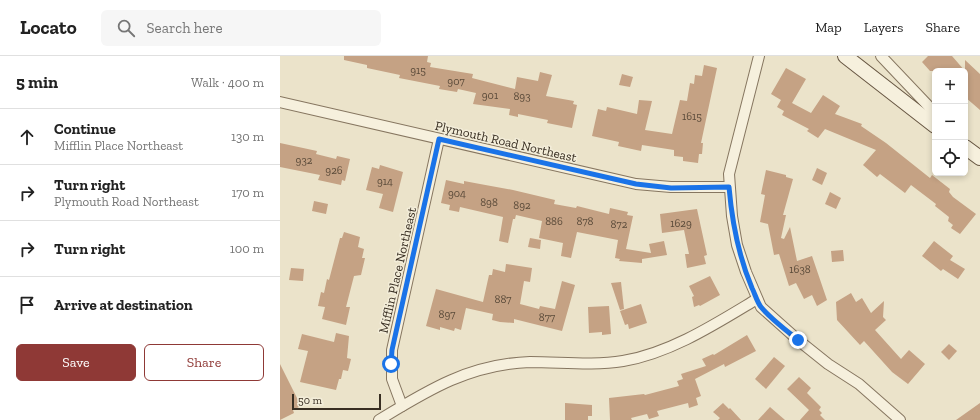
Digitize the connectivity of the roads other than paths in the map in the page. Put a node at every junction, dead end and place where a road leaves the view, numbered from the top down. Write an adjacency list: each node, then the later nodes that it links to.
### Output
1 (759, 56): 10 (street)
2 (845, 56): 6 (street)
3 (881, 56): 5 (street)
4 (280, 102): 7 (street, Plymouth Road Northeast)
5 (932, 110)
6 (932, 124)
7 (439, 139): 10 (street, Plymouth Road Northeast); 12 (street, Mifflin Place Northeast)
8 (968, 149): 9 (street)
9 (980, 158)
10 (729, 187): 11 (street)
11 (757, 299): 12 (street); 14 (street)
12 (402, 406): 13 (street)
13 (379, 420)
14 (900, 420)

